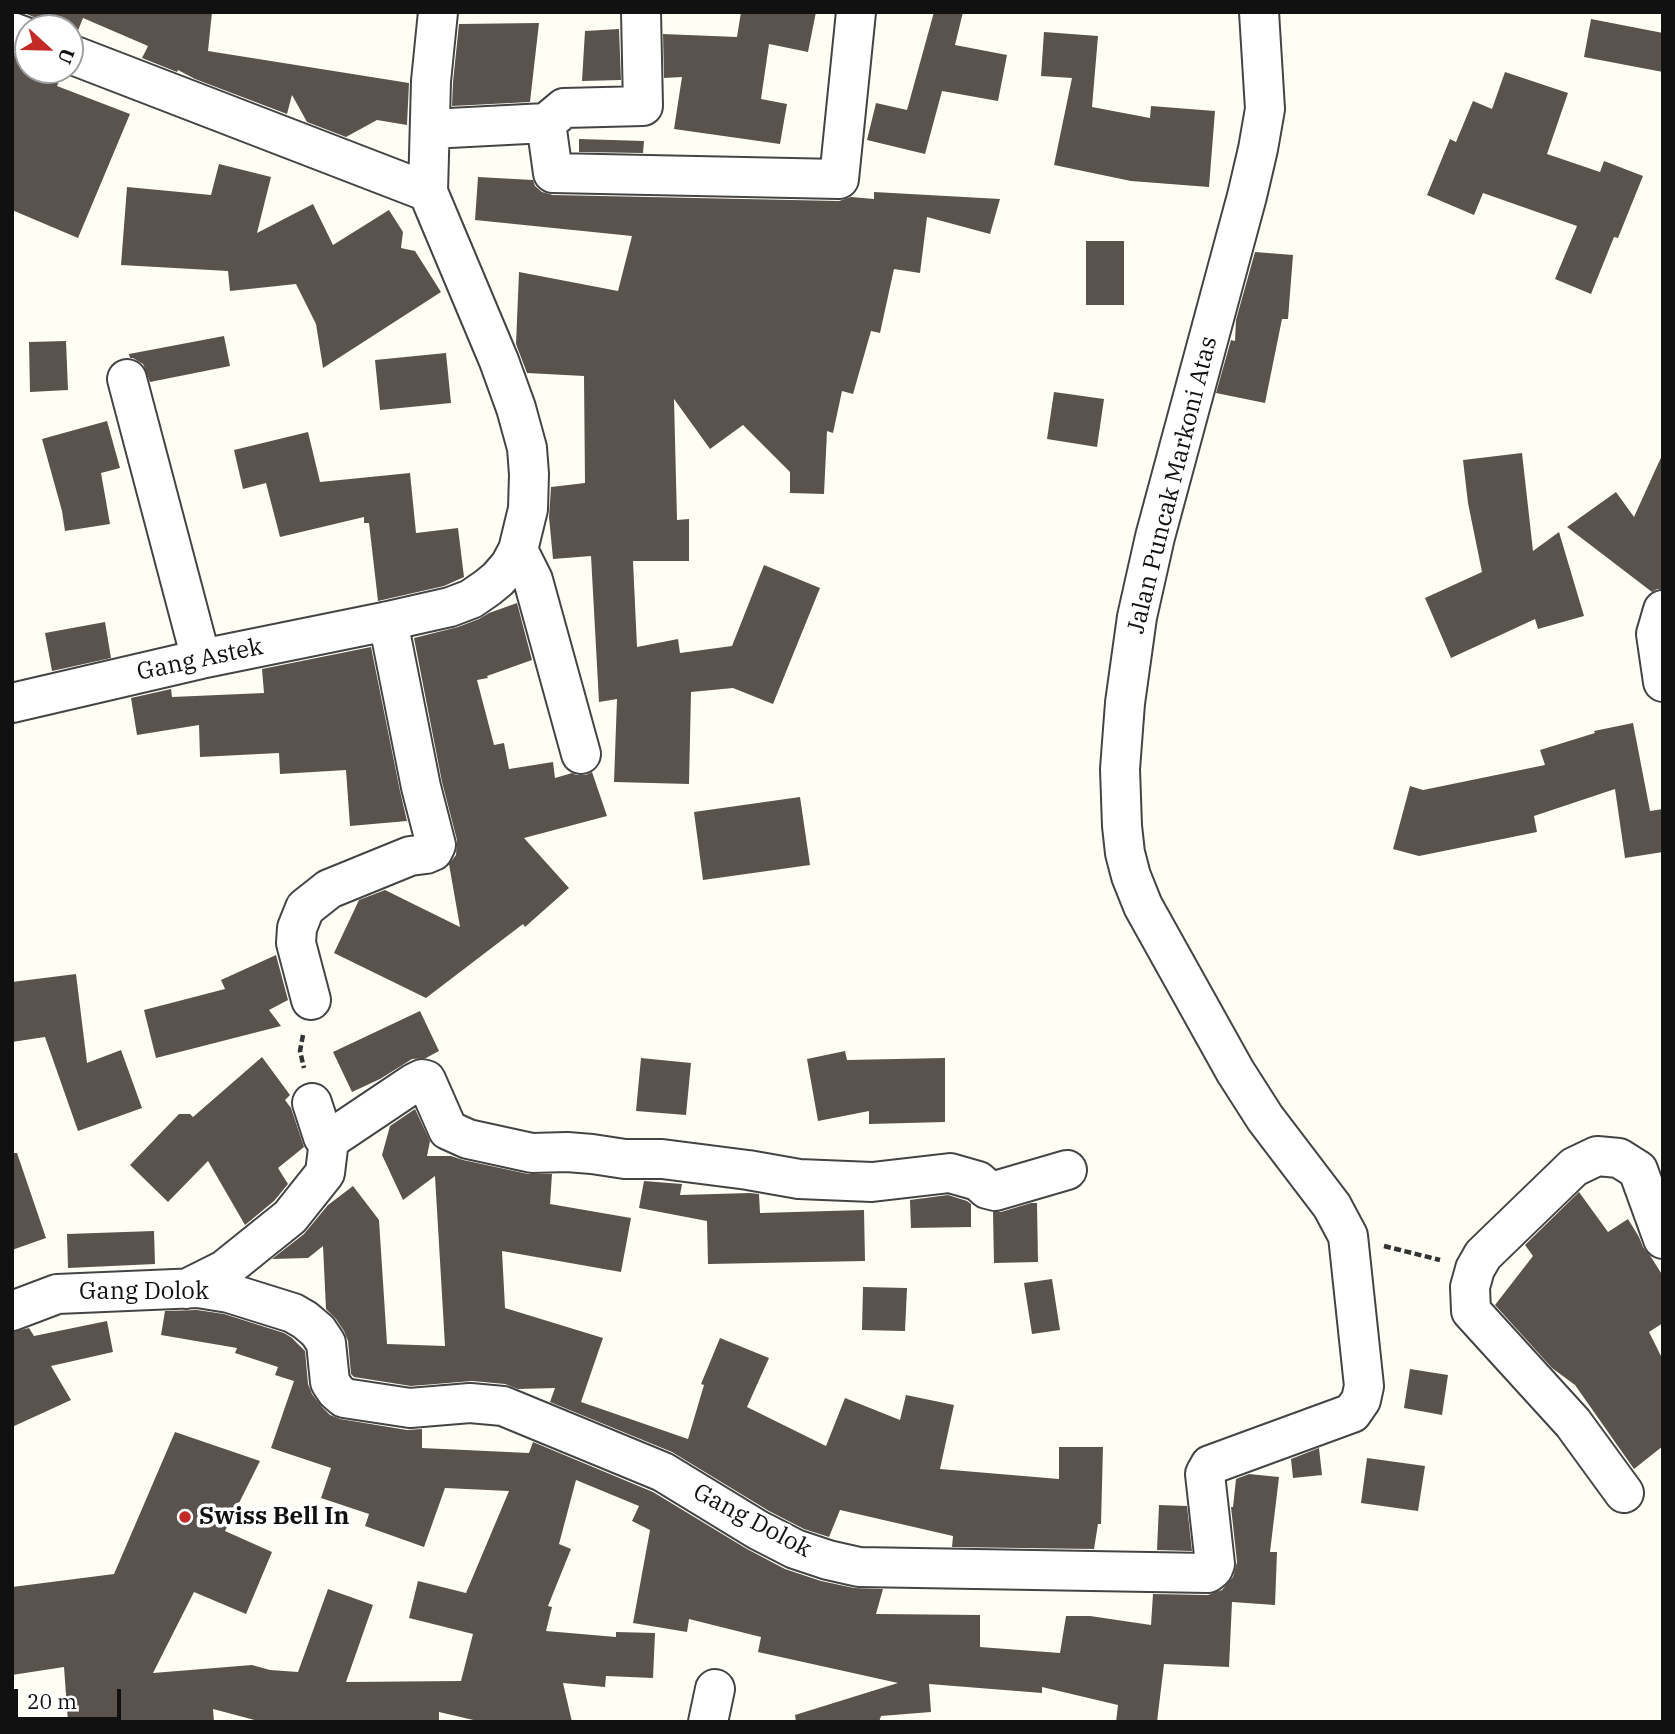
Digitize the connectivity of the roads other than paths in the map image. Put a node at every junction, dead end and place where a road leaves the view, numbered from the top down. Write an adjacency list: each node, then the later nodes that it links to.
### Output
1 (438, 12): 7 (street)
2 (641, 12): 6 (street)
3 (856, 12): 6 (street)
4 (1259, 12): 21 (street, Jalan Puncak Markoni Atas)
5 (84, 59): 8 (street)
6 (547, 123): 7 (street)
7 (430, 130): 8 (street)
8 (428, 192): 10 (street, Gang Astek)
9 (127, 379): 13 (street)
10 (517, 550): 12 (street, Gang Astek); 16 (street)
11 (1663, 610): 14 (street)
12 (388, 621): 13 (street, Gang Astek); 17 (street)
13 (201, 659): 15 (street, Gang Astek)
14 (1663, 681)
15 (12, 704)
16 (581, 754)
17 (311, 1000)
18 (312, 1103): 19 (street)
19 (329, 1140): 20 (street); 23 (street)
20 (1067, 1170)
21 (1348, 1236): 23 (street, Gang Dolok)
22 (1663, 1239): 25 (street)
23 (186, 1289): 24 (street, Gang Dolok)
24 (12, 1311)
25 (1624, 1493)

